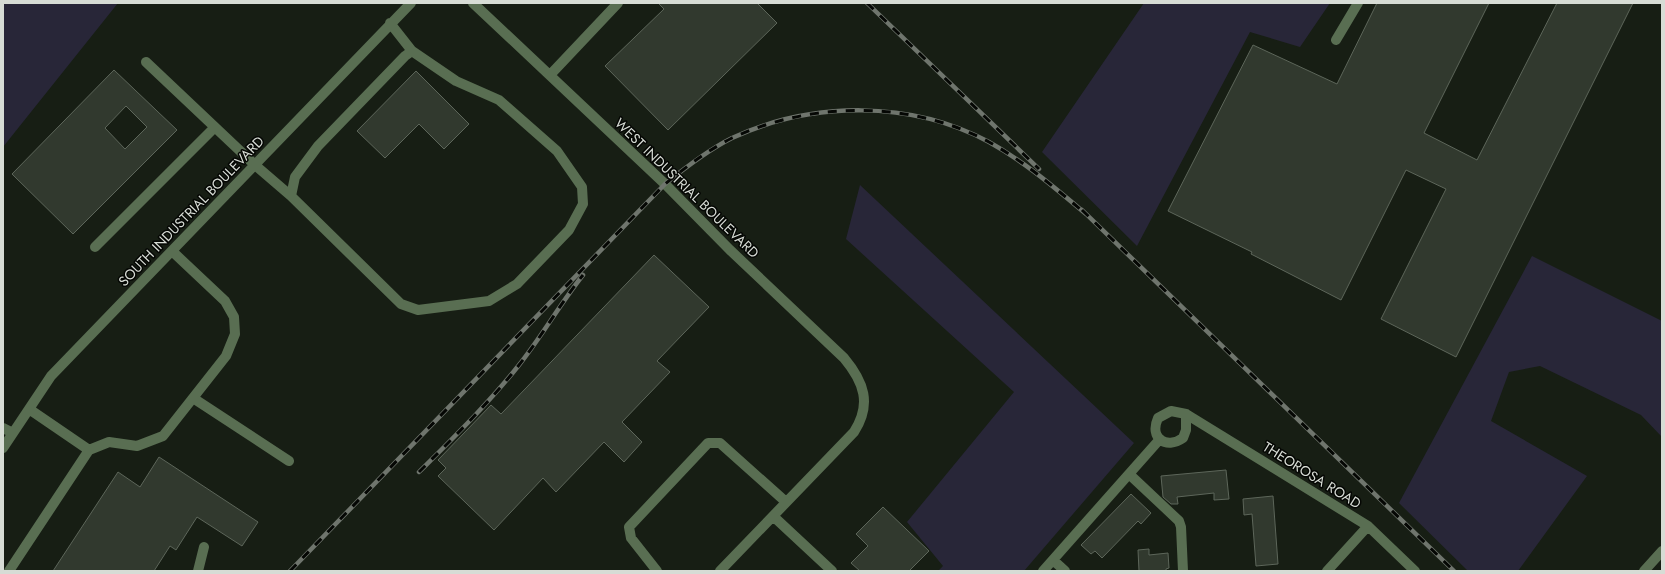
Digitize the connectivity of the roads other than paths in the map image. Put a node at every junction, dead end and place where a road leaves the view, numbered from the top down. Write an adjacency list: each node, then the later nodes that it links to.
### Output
1 (411, 3): 5 (street, SOUTH INDUSTRIAL BOULEVARD)
2 (473, 3): 9 (street, WEST INDUSTRIAL BOULEVARD)
3 (618, 3): 9 (street)
4 (1358, 3): 6 (street)
5 (390, 23): 7 (street); 11 (street, SOUTH INDUSTRIAL BOULEVARD)
6 (1336, 40)
7 (412, 51): 12 (street); 12 (street)
8 (146, 62): 10 (street)
9 (550, 75): 25 (street, WEST INDUSTRIAL BOULEVARD)
10 (215, 127): 11 (street); 13 (street)
11 (255, 165): 12 (street); 14 (street, SOUTH INDUSTRIAL BOULEVARD)
12 (291, 196)
13 (96, 247)
14 (172, 251): 15 (street); 16 (street, SOUTH INDUSTRIAL BOULEVARD)
15 (193, 398): 22 (street); 23 (street)
16 (29, 409): 19 (street, SOUTH INDUSTRIAL BOULEVARD); 22 (street)
17 (1186, 414): 20 (street); 20 (street); 27 (street, THEOROSA ROAD)
18 (3, 428): 19 (street)
19 (13, 433): 21 (street, SOUTH INDUSTRIAL BOULEVARD)
20 (1160, 439): 24 (street)
21 (3, 448)
22 (90, 450): 31 (street)
23 (289, 461)
24 (1131, 476): 30 (street); 38 (street)
25 (786, 502): 26 (street); 33 (street)
26 (773, 516): 34 (street); 35 (street)
27 (1368, 526): 39 (street); 40 (street, THEOROSA ROAD)
28 (204, 547): 32 (street)
29 (1662, 552): 41 (street)
30 (1053, 560): 36 (street); 37 (street)
31 (9, 571)
32 (198, 571)
33 (657, 571)
34 (720, 571)
35 (832, 571)
36 (1043, 571)
37 (1065, 571)
38 (1183, 571)
39 (1327, 571)
40 (1415, 571)
41 (1644, 571)

